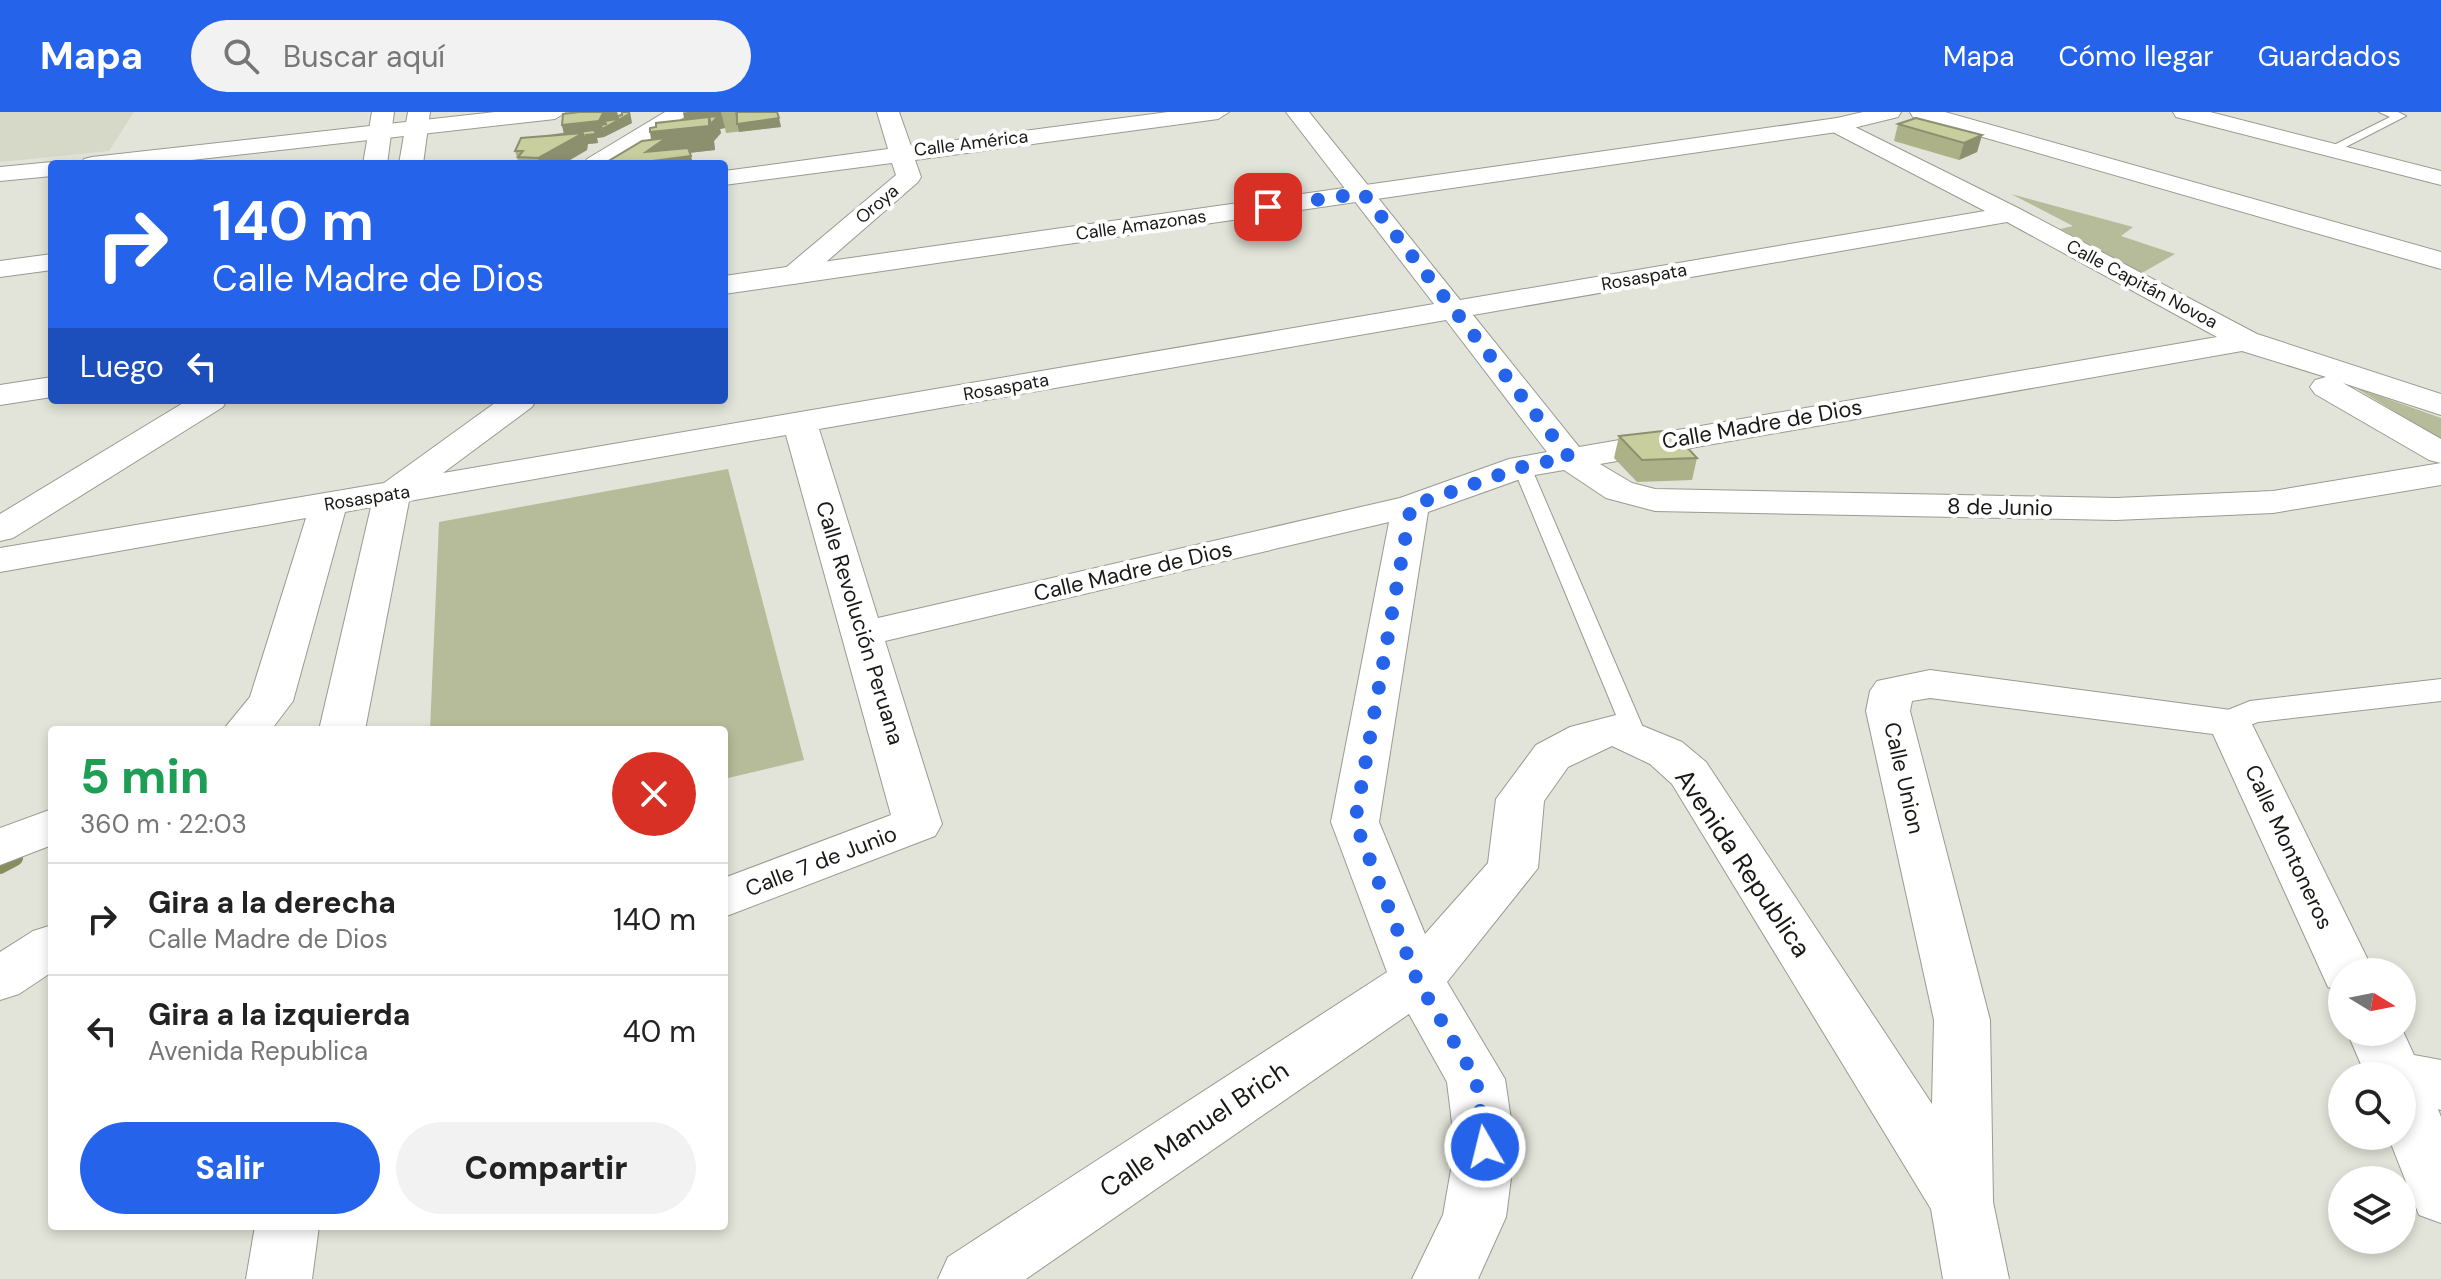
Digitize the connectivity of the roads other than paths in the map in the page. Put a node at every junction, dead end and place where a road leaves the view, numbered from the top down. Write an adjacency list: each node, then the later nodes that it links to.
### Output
1 (555, 112): 12 (street)
2 (681, 112): 19 (street)
3 (703, 112): 20 (street)
4 (888, 112): 15 (street, Oroya)
5 (1218, 112): 15 (street, Calle América)
6 (1297, 112): 25 (street)
7 (1890, 112): 11 (street, Calle Amazonas)
8 (1921, 112): 27 (street)
9 (2184, 112): 14 (street)
10 (2385, 112): 14 (lane)
11 (1853, 119): 25 (street, Calle Amazonas); 26 (street, Calle Capitán Novoa)
12 (418, 120): 13 (street); 18 (street)
13 (382, 122): 16 (street); 17 (street)
14 (2330, 151): 24 (street)
15 (901, 152): 23 (street, Calle América); 30 (street, Oroya)
16 (120, 160)
17 (376, 160)
18 (412, 160)
19 (602, 160)
20 (625, 160)
21 (48, 169): 22 (street)
22 (0, 174)
23 (728, 177)
24 (2441, 178)
25 (1363, 193): 30 (street, Calle Amazonas); 32 (street)
26 (2011, 214): 32 (street, Rosaspata); 33 (street, Calle Capitán Novoa)
27 (2441, 261)
28 (48, 263): 29 (street)
29 (0, 269)
30 (793, 276): 31 (street, Calle Amazonas)
31 (728, 284)
32 (1453, 309): 39 (street, Rosaspata); 41 (street)
33 (2247, 341): 38 (street); 40 (street, Calle Capitán Novoa); 41 (street, Calle Madre de Dios)
34 (48, 388): 35 (street)
35 (0, 395)
36 (205, 404): 47 (street)
37 (515, 404): 44 (street)
38 (2441, 405)
39 (800, 423): 44 (street, Rosaspata); 49 (street, Calle Revolución Peruana)
40 (2441, 453)
41 (1569, 457): 42 (street, Calle Madre de Dios); 43 (street, 8 de Junio)
42 (1522, 467): 46 (street, Calle Madre de Dios); 54 (lane)
43 (2441, 474)
44 (392, 494): 45 (street, Rosaspata); 53 (street)
45 (329, 504): 48 (street, Rosaspata); 52 (street)
46 (1411, 506): 49 (street, Calle Madre de Dios); 64 (street)
47 (0, 530)
48 (0, 560)
49 (864, 634): 55 (street, Calle Revolución Peruana)
50 (2441, 690): 51 (street)
51 (2230, 722): 62 (street, Calle Montoneros); 69 (street, Calle Union)
52 (249, 726)
53 (343, 726)
54 (1637, 739): 64 (street, Avenida Republica); 69 (street, Avenida Republica)
55 (918, 824): 60 (street, Calle 7 de Junio)
56 (48, 828): 57 (street)
57 (0, 847)
58 (48, 860): 59 (street)
59 (0, 862)
60 (728, 896)
61 (48, 948): 63 (street)
62 (2340, 958)
63 (0, 979)
64 (1417, 980): 72 (street, Calle Manuel Brich); 73 (street)
65 (2416, 1080): 66 (street)
66 (2441, 1085)
67 (2416, 1130): 68 (street)
68 (2441, 1195)
69 (1961, 1202): 74 (street, Avenida Republica)
70 (286, 1230): 71 (street)
71 (279, 1279)
72 (971, 1279)
73 (1445, 1279)
74 (1976, 1279)

